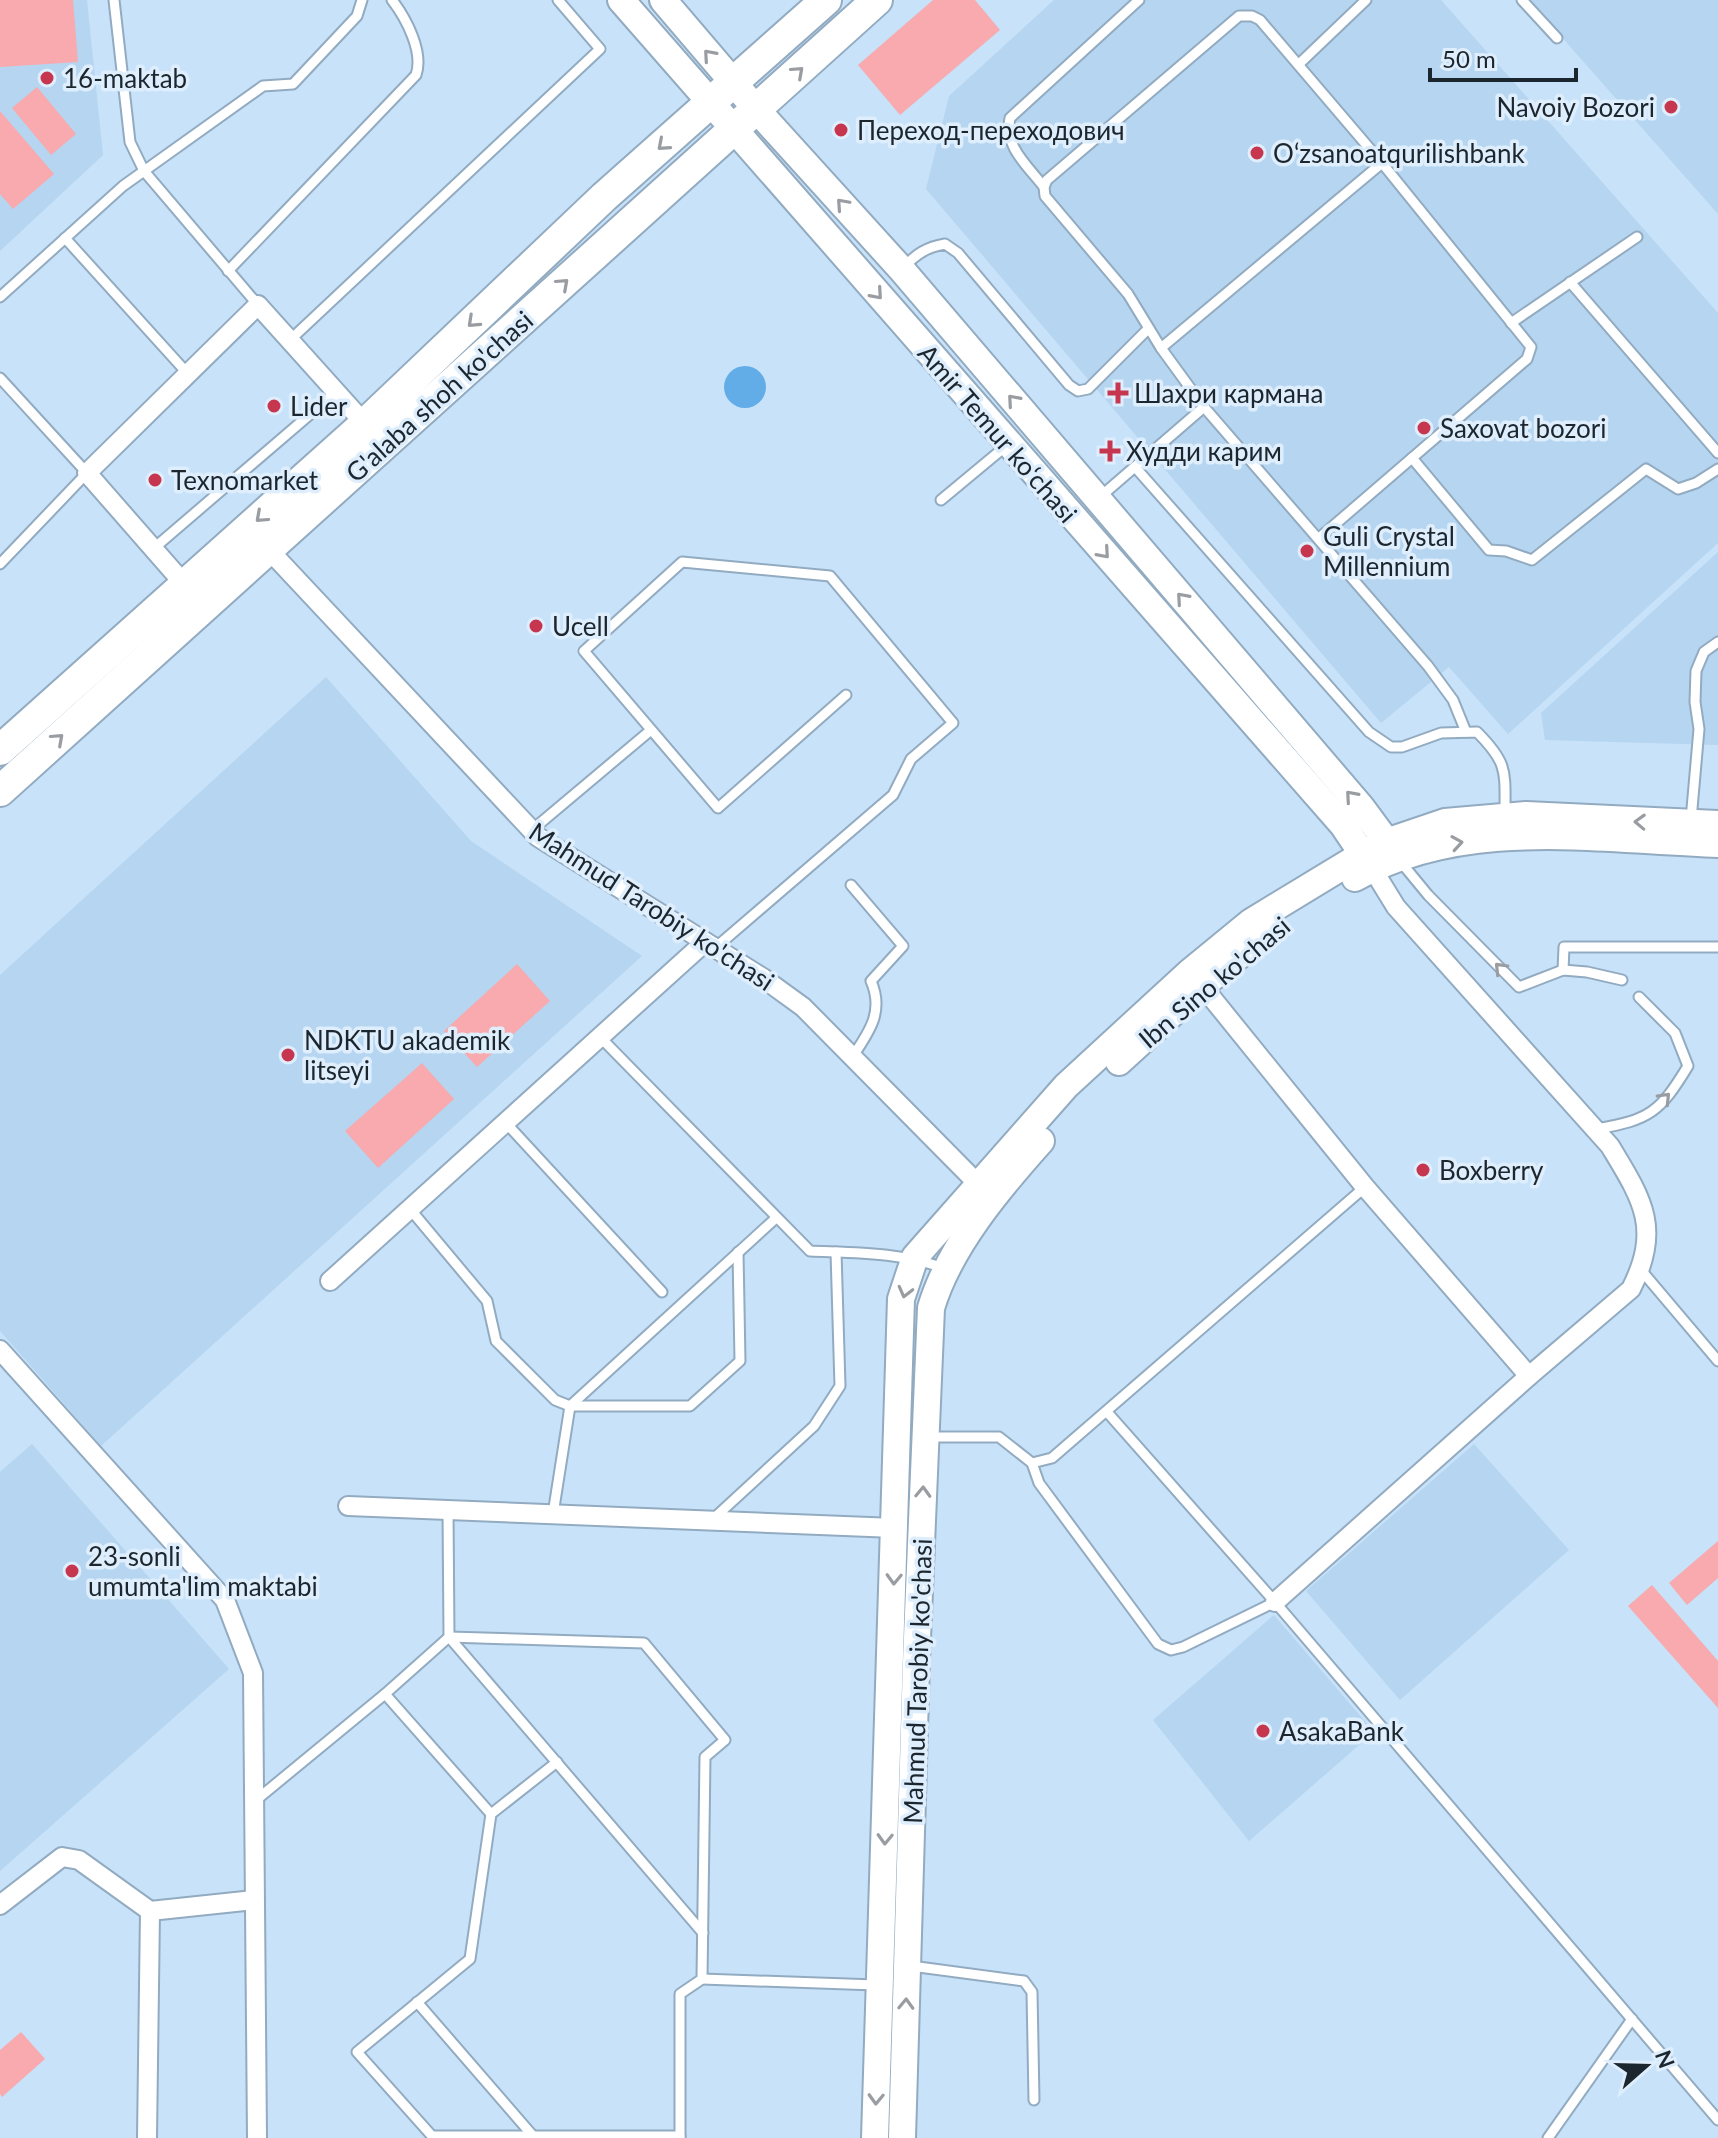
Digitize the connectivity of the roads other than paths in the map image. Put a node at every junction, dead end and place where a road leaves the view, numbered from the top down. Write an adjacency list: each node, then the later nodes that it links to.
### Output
1 (114, 0): 19 (lane)
2 (362, 0): 19 (lane)
3 (392, 0): 24 (lane)
4 (558, 0): 30 (lane)
5 (621, 0): 15 (main road, Amir Temur ko‘chasi)
6 (663, 0): 14 (main road, Amir Temur ko‘chasi, one-way to 6)
7 (826, 0): 14 (main road, G'alaba shoh ko'chasi)
8 (877, 0): 16 (main road, G'alaba shoh ko'chasi, one-way to 8)
9 (1139, 0): 20 (lane)
10 (1366, 0): 13 (lane)
11 (1522, 0): 12 (lane)
12 (1557, 38)
13 (1299, 64): 18 (lane); 20 (lane)
14 (734, 83): 15 (main road, G'alaba shoh ko'chasi); 16 (main road, Amir Temur ko‘chasi)
15 (710, 104): 17 (main road, Amir Temur ko‘chasi); 36 (main road, G'alaba shoh ko'chasi, one-way to 36)
16 (756, 109): 17 (main road, G'alaba shoh ko'chasi); 23 (main road, Amir Temur ko‘chasi, one-way to 16)
17 (733, 131): 37 (main road, Amir Temur ko‘chasi, one-way to 37); 47 (main road, G'alaba shoh ko'chasi, one-way to 17)
18 (1382, 163): 28 (lane); 31 (lane)
19 (144, 171): 22 (lane); 24 (lane)
20 (1044, 187): 29 (lane)
21 (1637, 237): 25 (lane)
22 (65, 238): 26 (lane); 32 (lane)
23 (902, 270): 29 (lane); 43 (main road, Amir Temur ko‘chasi, one-way to 23)
24 (228, 271): 27 (lane)
25 (1570, 282): 28 (lane); 38 (lane)
26 (0, 297)
27 (258, 305): 30 (street); 32 (street)
28 (1511, 323): 39 (lane)
29 (1148, 329): 31 (lane)
30 (289, 341): 34 (street)
31 (1161, 348): 35 (lane)
32 (188, 374): 42 (street)
33 (0, 378): 42 (lane)
34 (336, 392): 36 (street); 46 (lane)
35 (1204, 407): 40 (lane); 45 (lane)
36 (365, 424): 49 (main road, G'alaba shoh ko'chasi, one-way to 49)
37 (1009, 444): 44 (lane); 62 (main road, Amir Temur ko‘chasi, one-way to 62)
38 (1718, 453)
39 (1412, 458): 41 (lane); 45 (lane)
40 (1135, 467): 43 (lane); 53 (lane)
41 (1718, 469)
42 (87, 473): 46 (street); 48 (lane)
43 (1098, 499): 61 (main road, Amir Temur ko‘chasi, one-way to 43)
44 (941, 500)
45 (1318, 539): 53 (lane)
46 (153, 549): 49 (street)
47 (269, 550): 55 (main road, G'alaba shoh ko'chasi, one-way to 47); 59 (street, Mahmud Tarobiy ko'chasi)
48 (0, 564)
49 (185, 585): 54 (main road, G'alaba shoh ko'chasi)
50 (1718, 642): 57 (lane)
51 (846, 695): 52 (lane)
52 (651, 730): 59 (lane); 64 (lane)
53 (1466, 732): 56 (lane)
54 (0, 750)
55 (0, 791)
56 (1505, 817): 57 (main road, Mahmud Tarobiy ko'chasi, one-way to 56); 61 (main road, Mahmud Tarobiy ko'chasi)
57 (1690, 823): 58 (main road, Mahmud Tarobiy ko'chasi)
58 (1718, 824)
59 (532, 830): 64 (street, Mahmud Tarobiy ko'chasi)
60 (1718, 844): 61 (main road, one-way to 60)
61 (1392, 850): 62 (main road, Mahmud Tarobiy ko'chasi); 66 (lane, one-way to 61)
62 (1368, 861): 67 (main road, Mahmud Tarobiy ko'chasi); 73 (street)
63 (851, 885): 71 (lane)
64 (710, 945): 70 (street); 71 (street, Mahmud Tarobiy ko'chasi)
65 (1718, 947): 66 (lane)
66 (1563, 970): 68 (lane)
67 (1196, 979): 74 (street); 75 (main road, Mahmud Tarobiy ko'chasi)
68 (1622, 980)
69 (1639, 997): 73 (lane, one-way to 69)
70 (600, 1037): 72 (street); 77 (lane)
71 (853, 1056): 75 (street, Mahmud Tarobiy ko'chasi)
72 (506, 1123): 76 (street); 84 (lane)
73 (1596, 1129): 82 (street)
74 (1365, 1187): 87 (street); 89 (lane)
75 (986, 1192): 80 (main road, Mahmud Tarobiy ko'chasi); 81 (main road, Mahmud Tarobiy ko'chasi)
76 (410, 1209): 83 (street); 88 (lane)
77 (776, 1218): 78 (lane); 79 (lane)
78 (738, 1252): 88 (lane); 88 (lane)
79 (836, 1252): 80 (lane); 95 (lane)
80 (915, 1257): 81 (lane); 96 (main road, Mahmud Tarobiy ko'chasi, one-way to 96)
81 (946, 1269): 90 (main road, Mahmud Tarobiy ko'chasi)
82 (1641, 1270): 86 (lane); 87 (street)
83 (330, 1281)
84 (662, 1292)
85 (0, 1350): 101 (street)
86 (1718, 1361)
87 (1529, 1376): 97 (street)
88 (570, 1406): 94 (lane)
89 (1107, 1412): 91 (lane); 97 (lane)
90 (926, 1437): 91 (lane); 107 (main road, Mahmud Tarobiy ko'chasi, one-way to 90)
91 (1032, 1463): 97 (lane)
92 (348, 1506): 93 (street, Mahmud Tarobiy ko'chasi)
93 (448, 1510): 94 (street, Mahmud Tarobiy ko'chasi); 98 (lane)
94 (553, 1514): 95 (street, Mahmud Tarobiy ko'chasi)
95 (711, 1521): 96 (street, Mahmud Tarobiy ko'chasi)
96 (895, 1528): 109 (main road, Mahmud Tarobiy ko'chasi, one-way to 109)
97 (1275, 1602): 111 (lane)
98 (449, 1637): 99 (lane); 100 (lane); 106 (lane)
99 (385, 1694): 101 (lane); 102 (lane)
100 (557, 1762): 102 (lane); 106 (lane)
101 (255, 1801): 103 (street)
102 (491, 1814): 110 (lane)
103 (254, 1900): 105 (street); 117 (street)
104 (0, 1905): 105 (street)
105 (150, 1911): 116 (street)
106 (703, 1934): 108 (lane)
107 (907, 1966): 112 (lane); 119 (main road, Mahmud Tarobiy ko'chasi, one-way to 107)
108 (702, 1979): 109 (lane); 115 (lane)
109 (880, 1985): 118 (main road, Mahmud Tarobiy ko'chasi, one-way to 118)
110 (417, 2002): 114 (lane); 114 (lane)
111 (1632, 2019): 113 (lane); 120 (lane)
112 (1034, 2100)
113 (1718, 2120)
114 (533, 2136): 115 (lane)
115 (680, 2137)
116 (147, 2138)
117 (257, 2138)
118 (875, 2138)
119 (902, 2138)
120 (1548, 2138)

